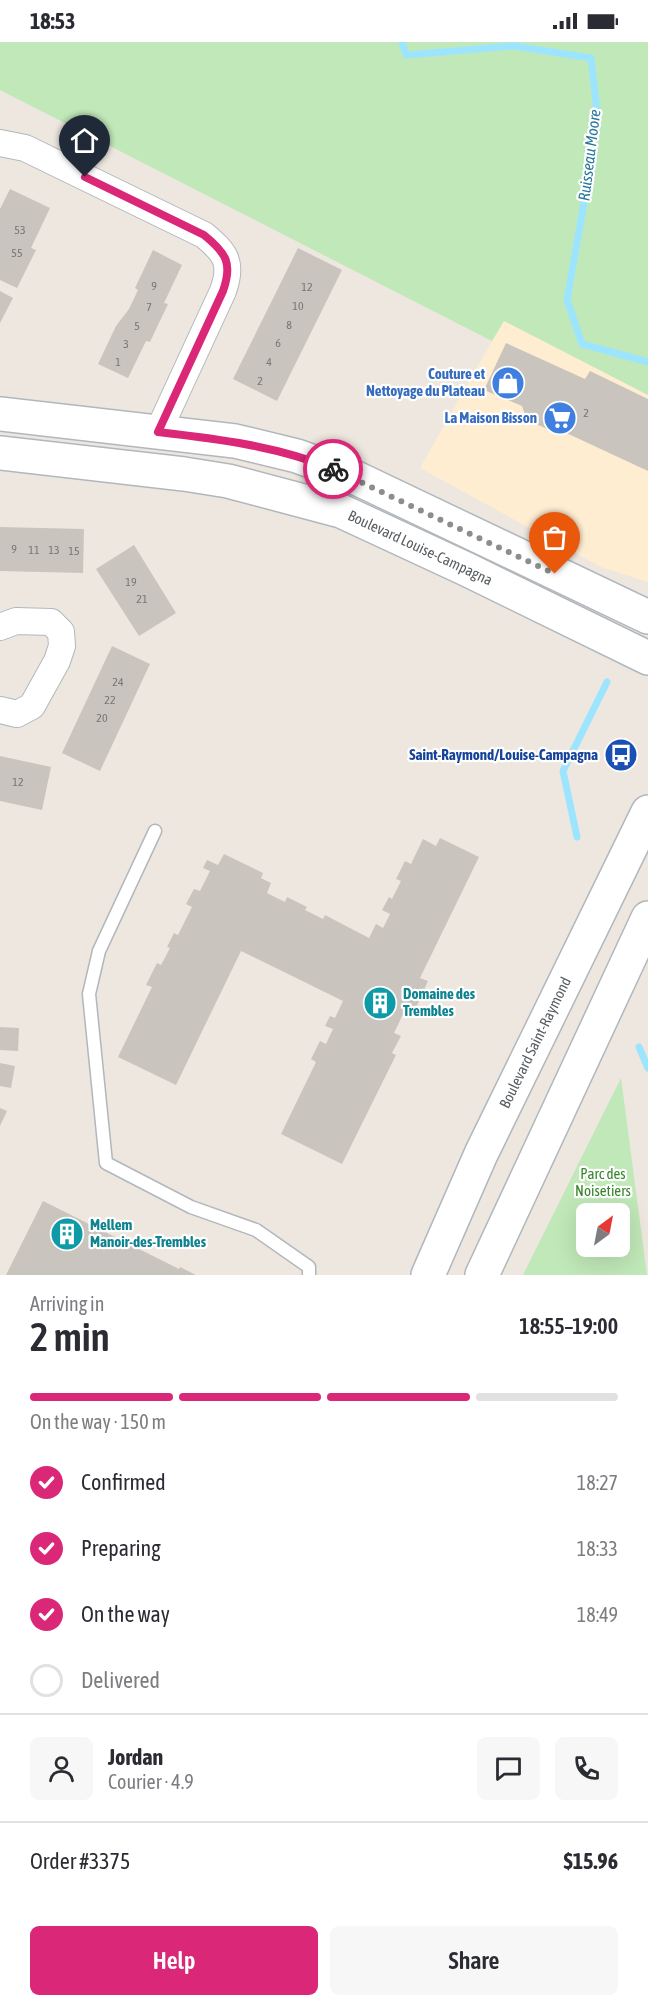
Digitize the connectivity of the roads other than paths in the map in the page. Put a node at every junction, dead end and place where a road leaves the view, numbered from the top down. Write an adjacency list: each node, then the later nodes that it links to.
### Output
1 (0, 143): 3 (street)
2 (0, 414): 3 (street)
3 (158, 432): 5 (street)
4 (0, 453): 7 (street, Boulevard Louise-Campagna)
5 (648, 617)
6 (0, 627): 8 (street)
7 (648, 658)
8 (0, 710)
9 (648, 812): 13 (street, Boulevard Saint-Raymond)
10 (155, 831): 12 (lane)
11 (648, 918): 14 (street)
12 (309, 1275)
13 (428, 1275)
14 (482, 1275)

